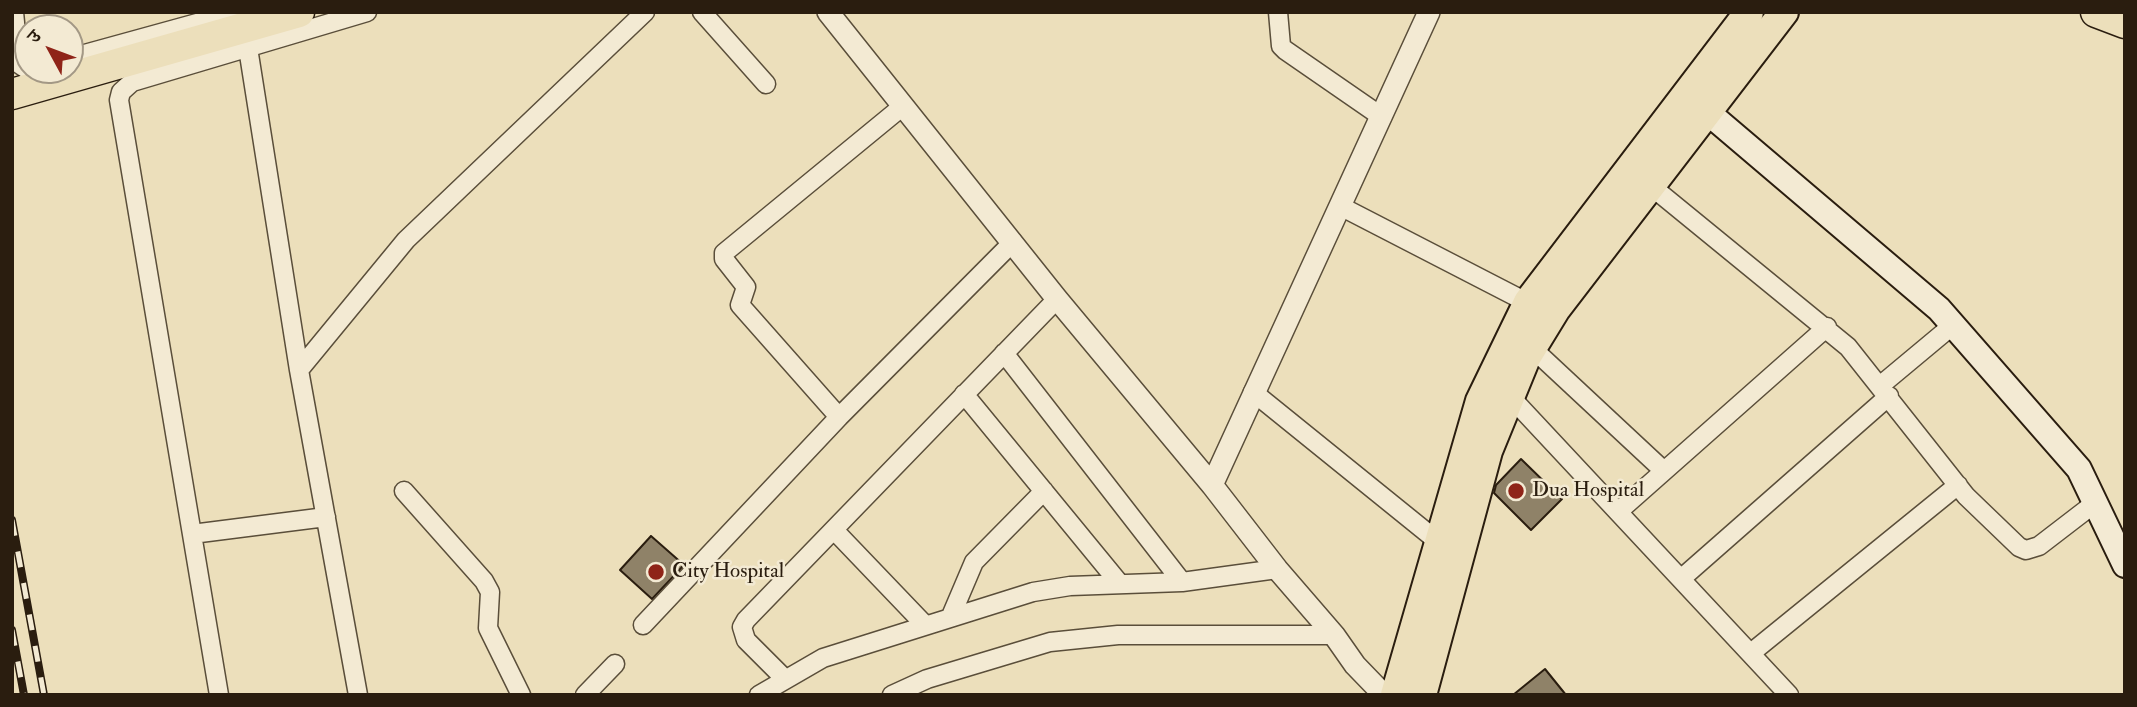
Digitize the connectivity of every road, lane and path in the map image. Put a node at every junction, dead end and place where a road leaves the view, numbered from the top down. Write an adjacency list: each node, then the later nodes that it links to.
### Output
1 (237, 12): 14 (street)
2 (299, 12): 16 (highway)
3 (367, 12): 13 (street)
4 (645, 12): 31 (street)
5 (702, 12): 15 (street)
6 (828, 12): 18 (street)
7 (1278, 12): 20 (street)
8 (1429, 12): 20 (street)
9 (1749, 12): 17 (main road)
10 (1784, 12): 19 (main road)
11 (2096, 12): 12 (highway)
12 (2125, 23)
13 (248, 48): 31 (street); 46 (street)
14 (84, 54)
15 (766, 83)
16 (12, 94)
17 (1686, 94): 19 (main road); 23 (main road)
18 (903, 106): 24 (street); 36 (street)
19 (1707, 112): 21 (main road); 27 (main road)
20 (1382, 117): 22 (street)
21 (1651, 186): 23 (main road); 28 (street)
22 (1340, 206): 26 (street); 34 (street)
23 (1614, 213): 26 (main road)
24 (1013, 242): 25 (street); 36 (street)
25 (1057, 299): 30 (street); 38 (street)
26 (1539, 310): 29 (main road); 32 (main road)
27 (1953, 325): 33 (street); 42 (main road)
28 (1827, 327): 33 (street); 37 (street)
29 (1532, 348): 32 (main road); 37 (street)
30 (1004, 353): 35 (street); 51 (street)
31 (299, 370): 44 (street)
32 (1500, 387): 43 (street); 47 (main road)
33 (1885, 391): 39 (street); 50 (street)
34 (1253, 392): 38 (street); 47 (street)
35 (964, 394): 41 (street); 45 (street)
36 (839, 417): 55 (street)
37 (1664, 471): 43 (street)
38 (1212, 485): 49 (street)
39 (1958, 485): 42 (street); 57 (street)
40 (404, 491): 62 (street)
41 (1044, 491): 52 (street); 53 (street)
42 (2095, 503): 48 (main road)
43 (1619, 511): 50 (street)
44 (326, 517): 46 (street); 61 (street)
45 (834, 530): 54 (street); 59 (street)
46 (192, 534): 60 (street)
47 (1450, 549): 67 (main road); 68 (main road)
48 (2125, 565)
49 (1277, 569): 51 (street); 56 (street)
50 (1682, 578): 57 (street)
51 (1182, 582): 52 (street)
52 (1120, 584): 53 (street)
53 (951, 616): 54 (street)
54 (924, 624): 59 (street)
55 (643, 625)
56 (1334, 635): 65 (street); 66 (street)
57 (1751, 653): 69 (street)
58 (615, 664): 63 (street)
59 (785, 678): 64 (street)
60 (219, 695)
61 (358, 695)
62 (521, 695)
63 (585, 695)
64 (759, 695)
65 (892, 695)
66 (1384, 695)
67 (1395, 695)
68 (1422, 695)
69 (1789, 695)

